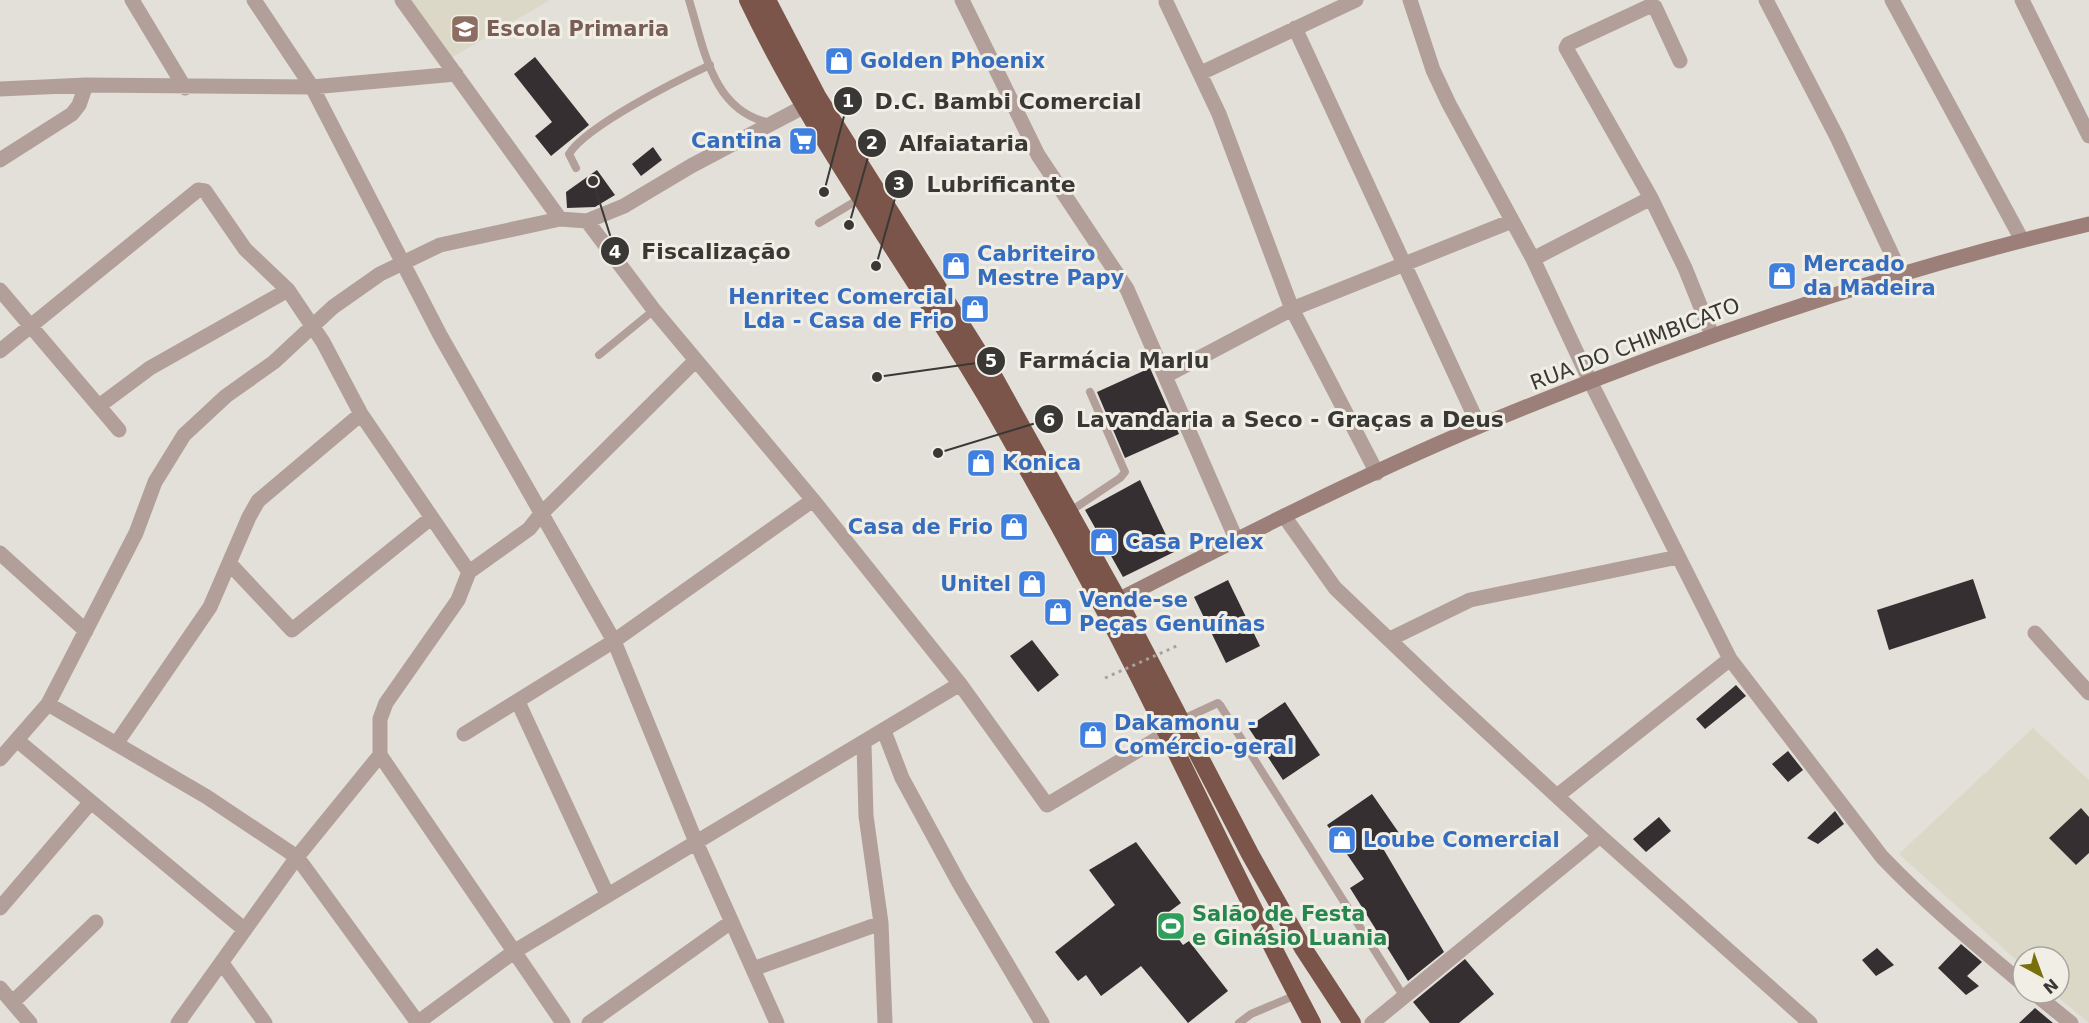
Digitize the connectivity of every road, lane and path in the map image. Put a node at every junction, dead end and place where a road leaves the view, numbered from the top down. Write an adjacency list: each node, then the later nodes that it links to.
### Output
1 (132, 0): 21 (street)
2 (254, 0): 20 (street)
3 (402, 0): 18 (street)
4 (689, 0): 16 (lane)
5 (748, 0): 23 (highway)
6 (767, 0): 59 (highway)
7 (962, 0): 50 (street)
8 (1356, 0): 14 (street)
9 (1410, 0): 32 (street)
10 (1766, 0): 39 (street)
11 (1892, 0): 35 (street)
12 (2022, 0): 25 (street)
13 (1163, 1): 17 (street)
14 (1294, 28): 17 (street); 38 (street)
15 (1680, 62): 29 (street)
16 (710, 65): 24 (lane); 27 (lane)
17 (1201, 73): 42 (street)
18 (456, 74): 20 (street); 30 (street)
19 (86, 85): 21 (street); 22 (street); 26 (street)
20 (312, 87): 21 (street); 37 (street)
21 (185, 88)
22 (0, 89)
23 (806, 106): 24 (street); 28 (highway)
24 (774, 124): 31 (street)
25 (2089, 136)
26 (0, 160)
27 (576, 168)
28 (861, 198): 33 (lane); 82 (highway)
29 (1652, 198): 36 (street); 46 (street)
30 (560, 219): 31 (street); 37 (street)
31 (587, 221): 43 (street)
32 (1512, 221): 36 (street); 38 (street)
33 (819, 223)
34 (2089, 224): 35 (street, RUA DO CHIMBICATO)
35 (2022, 240): 39 (street, RUA DO CHIMBICATO)
36 (1533, 259): 51 (street)
37 (404, 262): 45 (street); 60 (street)
38 (1405, 262): 42 (street); 55 (street)
39 (1901, 274): 46 (street, RUA DO CHIMBICATO)
40 (0, 290): 44 (street)
41 (288, 290): 44 (street); 45 (street); 53 (street)
42 (1292, 309): 50 (street); 57 (street)
43 (654, 310): 48 (lane); 49 (street)
44 (30, 327): 47 (street); 53 (street)
45 (313, 327): 54 (street); 69 (street)
46 (1712, 335): 51 (street, RUA DO CHIMBICATO)
47 (0, 351)
48 (599, 355)
49 (695, 361): 58 (street); 60 (street)
50 (1167, 375): 63 (street)
51 (1590, 381): 55 (street, RUA DO CHIMBICATO); 64 (street)
52 (1090, 392): 59 (lane)
53 (99, 406): 56 (street)
54 (361, 414): 62 (street); 65 (street)
55 (1479, 426): 57 (street, RUA DO CHIMBICATO)
56 (119, 430)
57 (1377, 473): 61 (street, RUA DO CHIMBICATO)
58 (813, 500): 72 (street); 76 (street)
59 (1069, 512): 68 (highway)
60 (541, 514): 67 (street); 72 (street)
61 (1284, 516): 63 (street, RUA DO CHIMBICATO); 71 (street)
62 (431, 518): 65 (street); 67 (street)
63 (1236, 539): 68 (street, RUA DO CHIMBICATO)
64 (1678, 557): 71 (street); 74 (street)
65 (229, 562): 85 (street)
66 (3, 563): 69 (street)
67 (469, 572): 87 (street)
68 (1118, 600): 80 (highway)
69 (86, 631): 79 (street)
70 (2036, 633): 77 (street)
71 (1390, 639): 89 (street)
72 (614, 641): 78 (street); 92 (street)
73 (1179, 645): 75 (path, bridge)
74 (1730, 659): 89 (street); 103 (street)
75 (1105, 678)
76 (960, 684): 81 (street); 82 (street)
77 (2089, 693)
78 (518, 702): 83 (street); 94 (street)
79 (48, 704): 84 (street); 85 (street)
80 (1181, 720): 106 (lane); 120 (highway)
81 (884, 731): 86 (street); 109 (street)
82 (1167, 733): 105 (highway)
83 (464, 734)
84 (18, 741): 88 (street); 90 (street)
85 (116, 744): 93 (street)
86 (864, 744): 92 (street); 98 (street)
87 (380, 755): 93 (street); 100 (street)
88 (0, 759)
89 (1557, 796): 91 (street)
90 (90, 803): 95 (street); 99 (street)
91 (1600, 836): 106 (street); 122 (street)
92 (696, 842): 94 (street); 97 (street)
93 (297, 858): 99 (street); 113 (street)
94 (607, 894): 100 (street)
95 (0, 908)
96 (96, 922): 107 (street)
97 (731, 922): 102 (street); 115 (street)
98 (881, 923): 102 (street); 117 (street)
99 (245, 930): 101 (street)
100 (515, 951): 113 (street); 114 (street)
101 (222, 963): 111 (street); 112 (street)
102 (753, 969): 116 (street)
103 (2011, 974)
104 (0, 988): 107 (street)
105 (1297, 995): 118 (lane); 119 (highway)
106 (1404, 997): 121 (street)
107 (13, 1002): 110 (street)
108 (2049, 1005): 123 (street)
109 (1035, 1021)
110 (30, 1023)
111 (178, 1023)
112 (265, 1023)
113 (417, 1023)
114 (563, 1023)
115 (589, 1023)
116 (777, 1023)
117 (885, 1023)
118 (1239, 1023)
119 (1312, 1023)
120 (1352, 1023)
121 (1372, 1023)
122 (1810, 1023)
123 (2071, 1023)

